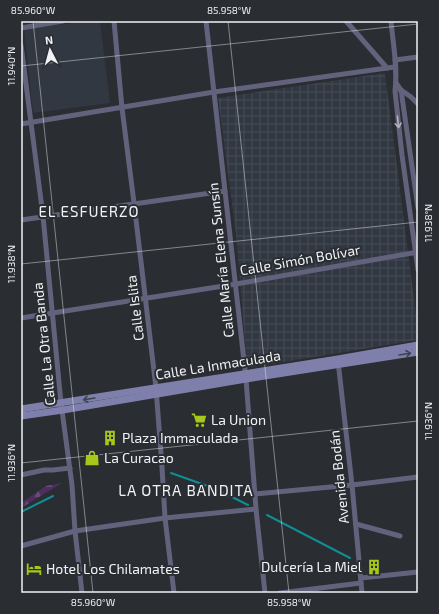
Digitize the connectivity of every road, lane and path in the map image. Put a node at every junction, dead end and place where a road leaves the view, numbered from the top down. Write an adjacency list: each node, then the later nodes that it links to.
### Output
1 (63, 21): 6 (street)
2 (114, 21): 17 (street, Calle Islita)
3 (206, 21): 15 (street, Calle María Elena Sunsín)
4 (346, 21): 11 (street)
5 (391, 21): 9 (street)
6 (21, 28)
7 (21, 44): 18 (street, Calle La Otra Banda)
8 (418, 57): 9 (street)
9 (395, 60): 10 (street)
10 (395, 67): 11 (street); 12 (street)
11 (387, 68): 15 (street)
12 (396, 83): 13 (street); 14 (street)
13 (401, 90): 14 (street); 16 (street); 20 (street)
14 (395, 91): 21 (street, one-way to 21)
15 (214, 92): 17 (street); 22 (street, Calle María Elena Sunsín)
16 (418, 104)
17 (122, 108): 18 (street); 23 (street, Calle Islita)
18 (32, 123): 19 (street); 26 (street, Calle La Otra Banda)
19 (21, 124)
20 (410, 154): 21 (street); 25 (street)
21 (402, 155): 24 (street)
22 (225, 191): 23 (street); 30 (street, Calle María Elena Sunsín)
23 (134, 203): 26 (street); 31 (street, Calle Islita)
24 (409, 206): 25 (street); 28 (street)
25 (418, 206)
26 (43, 216): 27 (street); 32 (street, Calle La Otra Banda)
27 (21, 220)
28 (417, 252): 29 (street); 30 (street, Calle Simón Bolívar)
29 (418, 270)
30 (236, 284): 31 (street, Calle Simón Bolívar); 38 (street, Calle María Elena Sunsín)
31 (146, 298): 32 (street, Calle Simón Bolívar); 39 (street, Calle Islita)
32 (52, 313): 33 (street, Calle Simón Bolívar); 40 (street, Calle La Otra Banda)
33 (21, 318)
34 (418, 345): 36 (main road, Calle La Inmaculada)
35 (418, 352): 36 (main road, Calle La Inmaculada, one-way to 35)
36 (385, 354): 37 (main road, Calle La Inmaculada)
37 (338, 362): 38 (main road, Calle La Inmaculada); 46 (street, Avenida Bodán)
38 (246, 377): 39 (main road, Calle La Inmaculada); 47 (street, Calle María Elena Sunsín)
39 (156, 392): 40 (main road, Calle La Inmaculada); 49 (street, Calle Islita)
40 (62, 407): 41 (main road, Calle La Inmaculada); 42 (main road, Calle La Inmaculada); 43 (street, Calle La Otra Banda)
41 (21, 409)
42 (21, 416)
43 (70, 468): 44 (street); 51 (street, Calle La Otra Banda)
44 (21, 475)
45 (418, 477): 46 (street)
46 (352, 485): 47 (street); 50 (street, Avenida Bodán)
47 (254, 494): 48 (street, Calle María Elena Sunsín)
48 (256, 509): 49 (street); 58 (street, Calle María Elena Sunsín)
49 (165, 518): 51 (street); 57 (street, Calle Islita)
50 (356, 524): 52 (street); 55 (street, Avenida Bodán)
51 (75, 531): 53 (street); 56 (street, Calle La Otra Banda)
52 (400, 536)
53 (21, 546)
54 (418, 572): 55 (street)
55 (361, 580): 59 (street); 60 (street, Avenida Bodán)
56 (82, 593)
57 (174, 593)
58 (265, 593)
59 (280, 593)
60 (362, 593)

